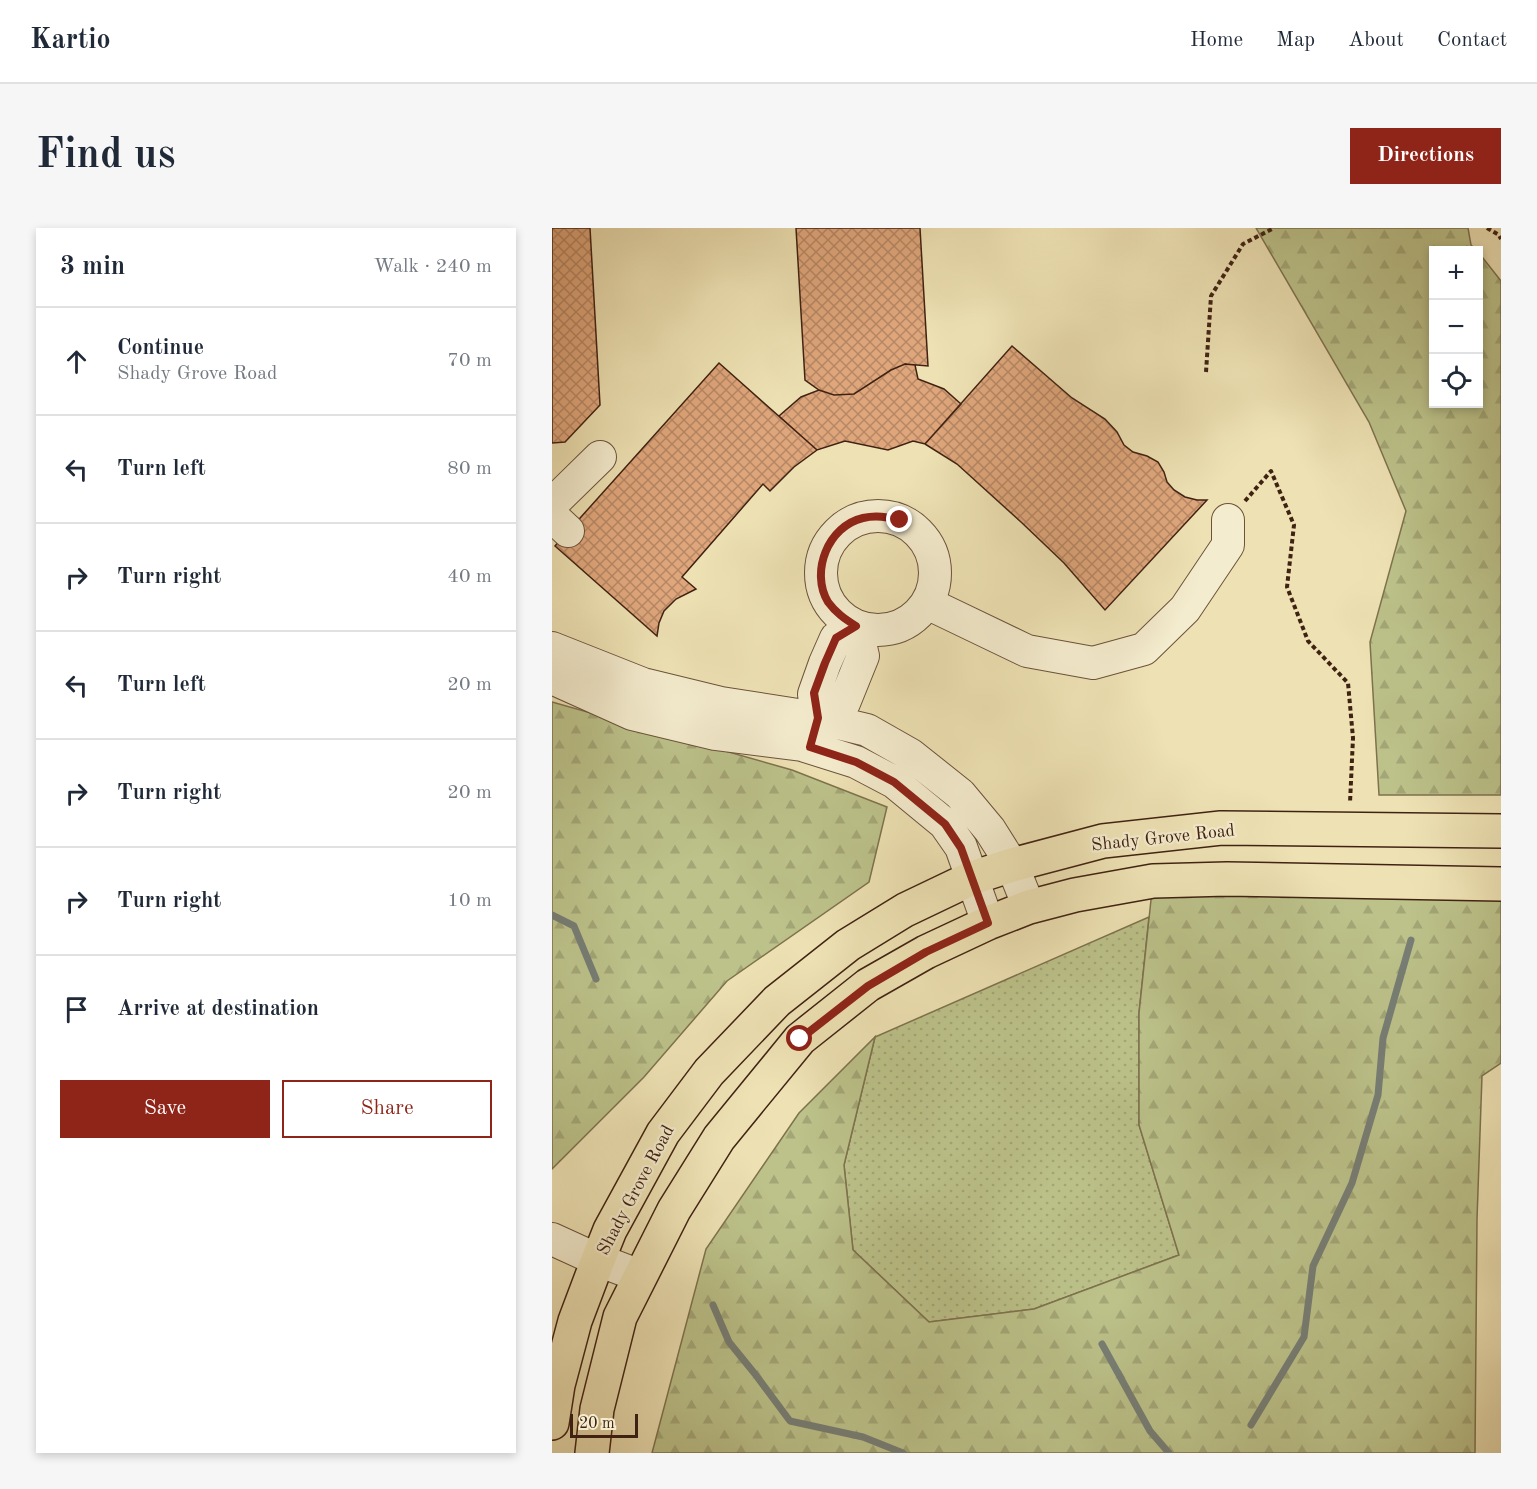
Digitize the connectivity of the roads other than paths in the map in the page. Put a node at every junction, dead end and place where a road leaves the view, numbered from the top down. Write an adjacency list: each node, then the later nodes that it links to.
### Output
1 (600, 457): 2 (street)
2 (552, 504)
3 (1228, 520): 4 (street)
4 (927, 603): 5 (street); 5 (street)
5 (856, 626): 8 (street)
6 (552, 648): 8 (street)
7 (552, 678): 8 (street)
8 (814, 733): 10 (street); 11 (street)
9 (1501, 831): 10 (main road, Shady Grove Road)
10 (1012, 865): 11 (main road, Shady Grove Road); 13 (street)
11 (972, 878): 14 (street); 16 (main road, Shady Grove Road)
12 (1501, 884): 13 (main road)
13 (1029, 907): 14 (main road)
14 (988, 923): 17 (main road)
15 (552, 1239): 16 (street)
16 (598, 1260): 17 (street); 18 (main road, Shady Grove Road)
17 (640, 1275): 19 (main road)
18 (552, 1423)
19 (592, 1453)

